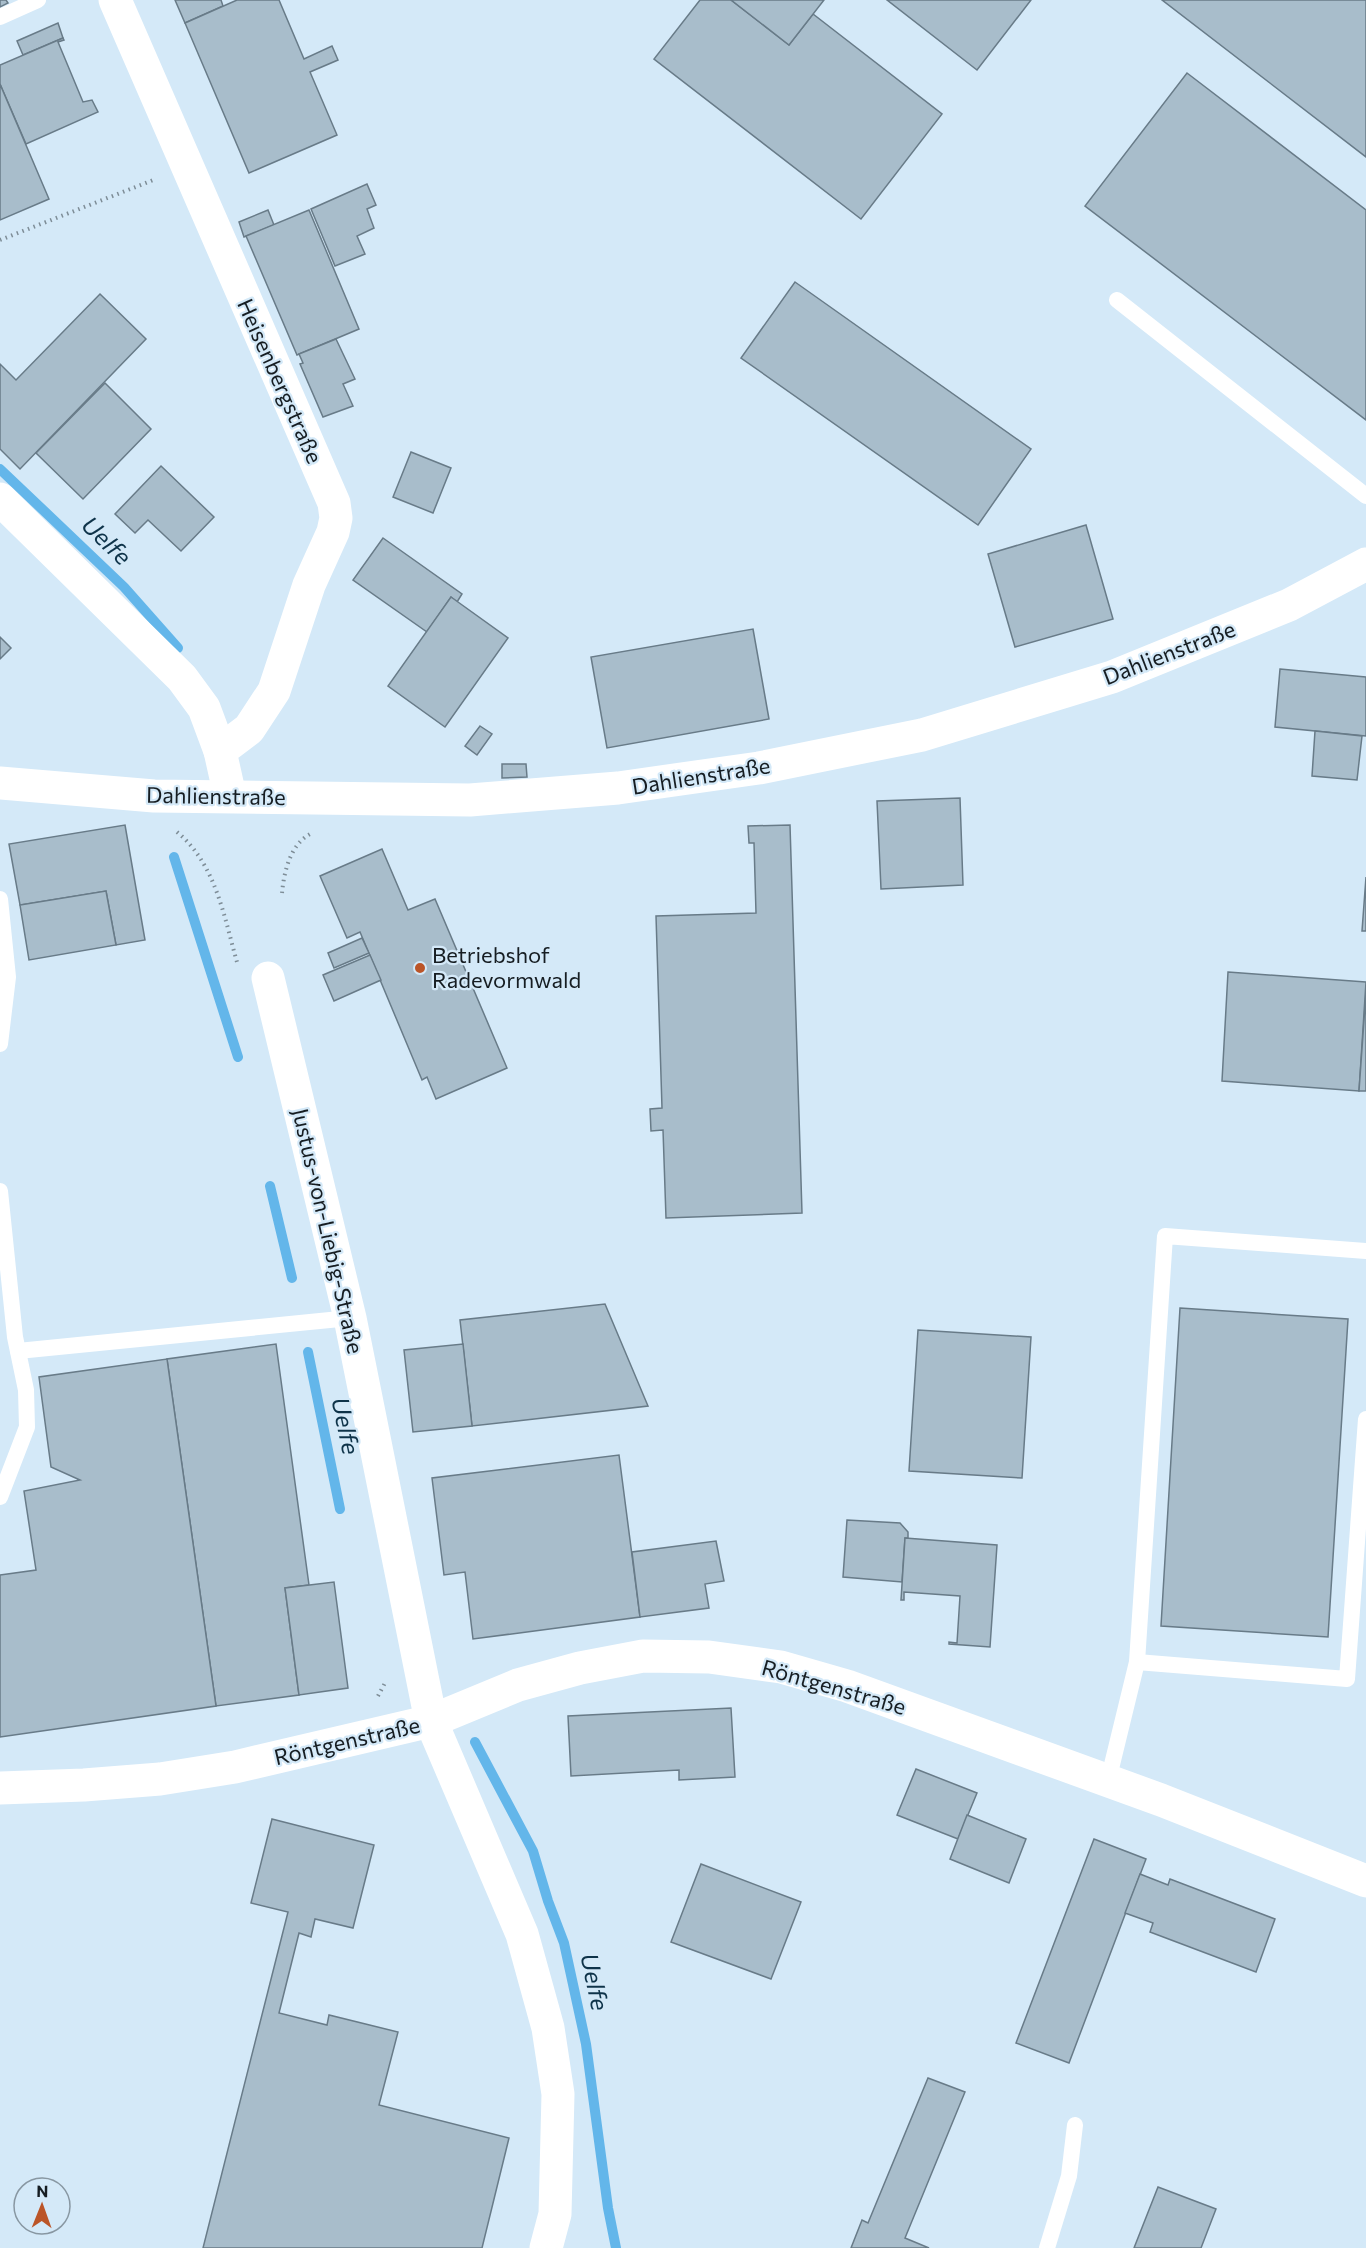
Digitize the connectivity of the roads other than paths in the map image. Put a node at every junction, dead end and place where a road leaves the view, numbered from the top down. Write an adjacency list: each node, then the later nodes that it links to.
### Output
1 (38, 0): 3 (lane)
2 (115, 0): 8 (street, Heisenbergstraße)
3 (0, 18)
4 (1117, 300): 5 (lane)
5 (1366, 496)
6 (0, 499): 8 (street)
7 (1366, 564): 10 (street, Dahlienstraße)
8 (220, 751): 10 (street)
9 (0, 783): 10 (street, Dahlienstraße)
10 (230, 796)
11 (0, 899): 13 (lane)
12 (268, 978): 16 (street, Justus-von-Liebig-Straße)
13 (0, 1044)
14 (0, 1191): 17 (lane)
15 (1366, 1251): 20 (lane)
16 (350, 1318): 17 (lane); 21 (street, Justus-von-Liebig-Straße)
17 (18, 1352): 19 (lane)
18 (1366, 1419): 20 (lane)
19 (0, 1497)
20 (1137, 1662): 22 (lane)
21 (431, 1721): 22 (street, Röntgenstraße); 23 (street, Röntgenstraße); 26 (street, Justus-von-Liebig-Straße)
22 (1108, 1781): 24 (street, Röntgenstraße)
23 (0, 1788)
24 (1366, 1881)
25 (1075, 2125): 27 (lane)
26 (546, 2248)
27 (1047, 2248)

